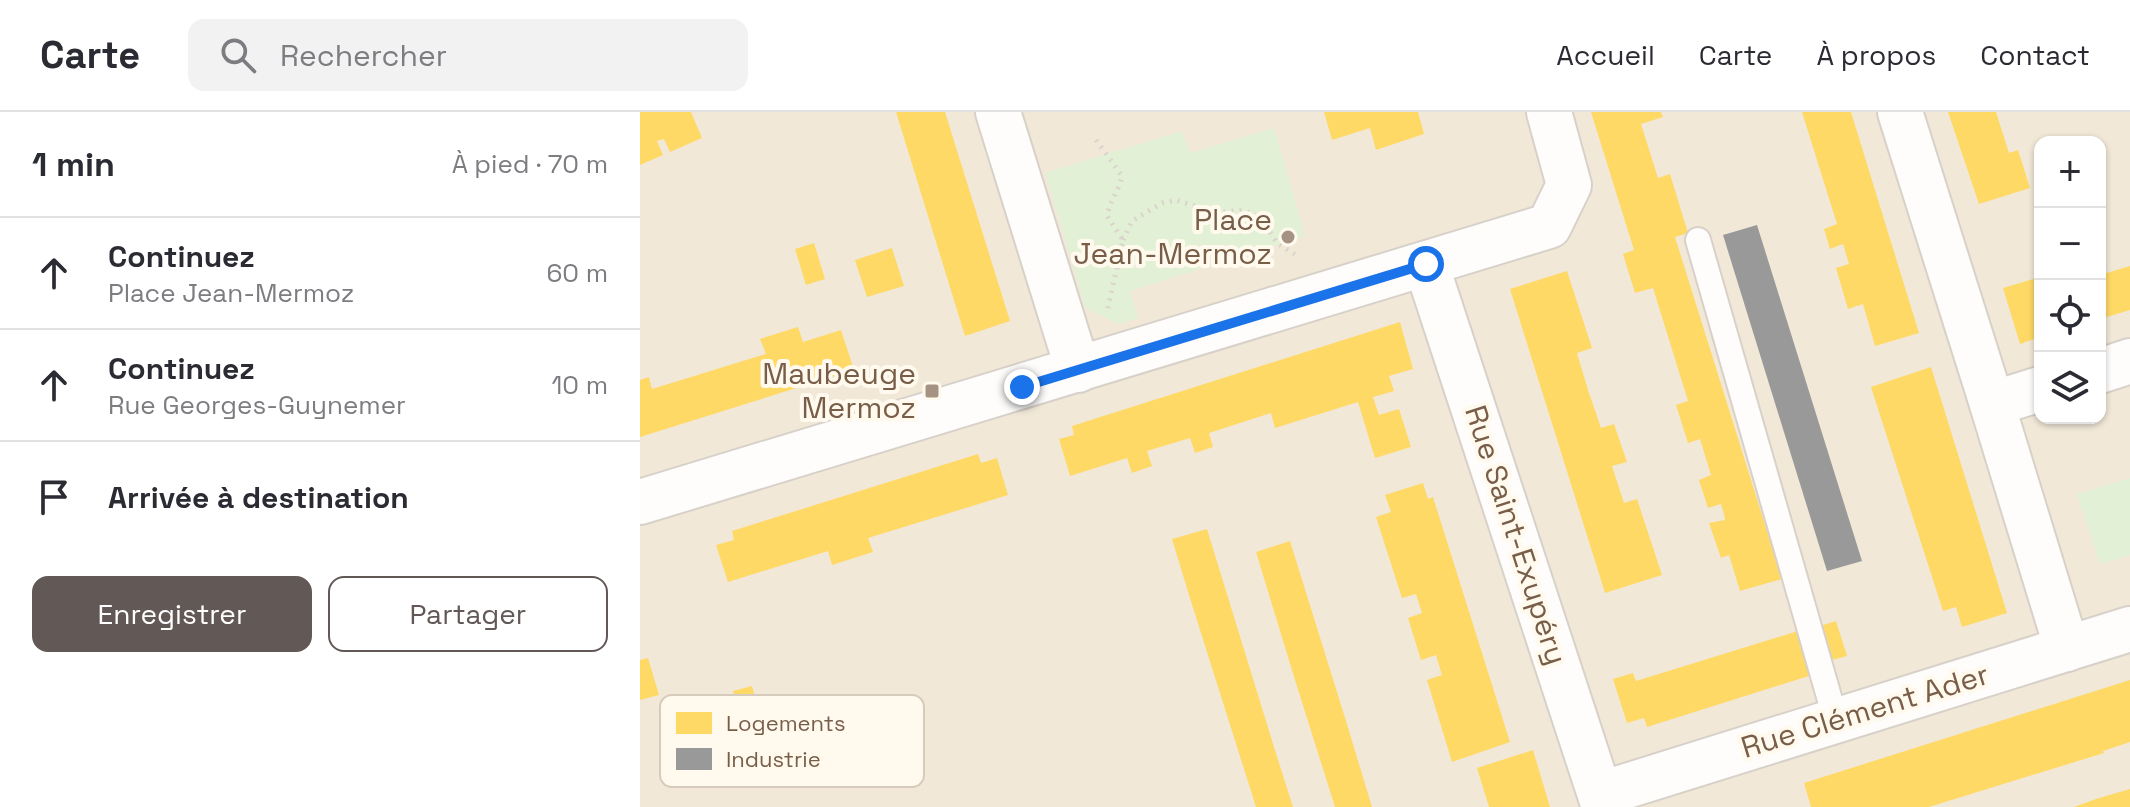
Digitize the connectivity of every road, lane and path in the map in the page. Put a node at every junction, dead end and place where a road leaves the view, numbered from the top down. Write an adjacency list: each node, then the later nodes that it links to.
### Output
1 (998, 112): 9 (street)
2 (1549, 112): 8 (street)
3 (1900, 112): 13 (street)
4 (1096, 140): 5 (path)
5 (1123, 240): 7 (path); 9 (path)
6 (1698, 240): 17 (lane)
7 (1313, 255)
8 (1426, 264): 9 (street); 18 (street, Rue Saint-Exupéry)
9 (1072, 352): 14 (street)
10 (2130, 361): 11 (street)
11 (2106, 369)
12 (2034, 391): 13 (street)
13 (1992, 404): 16 (street)
14 (640, 502)
15 (2130, 629): 16 (street, Rue Clément Ader)
16 (2067, 649): 17 (street, Rue Clément Ader)
17 (1836, 721): 18 (street, Rue Clément Ader)
18 (1602, 800)

